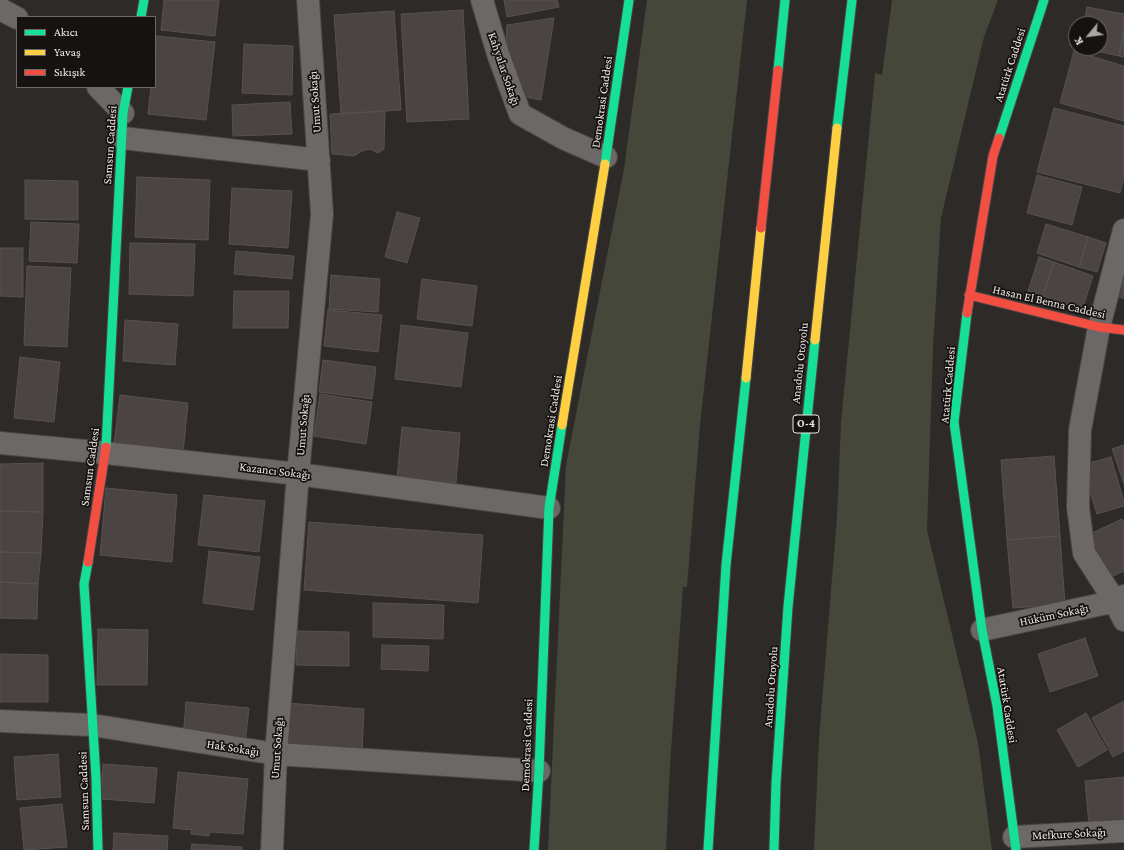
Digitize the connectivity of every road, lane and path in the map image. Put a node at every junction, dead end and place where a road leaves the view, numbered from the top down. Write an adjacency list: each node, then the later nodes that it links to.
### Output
1 (144, 0): 9 (main road)
2 (308, 0): 16 (street, Umut Sokağı)
3 (482, 0): 15 (street, Kahyalar Sokağı)
4 (629, 0): 15 (main road, Demokrasi Caddesi)
5 (785, 0): 37 (main road)
6 (852, 0): 38 (main road, Anadolu Otoyolu / O-4)
7 (1044, 0): 18 (main road, Atatürk Caddesi)
8 (0, 9): 10 (street)
9 (141, 16)
10 (16, 17)
11 (99, 88): 13 (street)
12 (128, 88): 13 (main road, Samsun Caddesi)
13 (123, 113): 14 (main road, Samsun Caddesi)
14 (122, 138): 16 (street); 22 (main road, Samsun Caddesi)
15 (606, 158): 24 (main road, Demokrasi Caddesi)
16 (319, 160): 23 (street, Umut Sokağı)
17 (1124, 230): 19 (street)
18 (969, 296): 19 (main road, Hasan El Benna Caddesi); 27 (main road, Atatürk Caddesi)
19 (1098, 327): 20 (main road, Hasan El Benna Caddesi); 25 (street)
20 (1124, 330)
21 (0, 443): 22 (street, Kazancı Sokağı)
22 (106, 453): 23 (street, Kazancı Sokağı); 29 (main road, Samsun Caddesi)
23 (298, 474): 24 (street, Kazancı Sokağı); 30 (street, Umut Sokağı)
24 (549, 508): 31 (main road, Demokrasi Caddesi)
25 (1119, 598): 26 (street); 27 (street, Hüküm Sokağı)
26 (1124, 620)
27 (982, 630): 33 (main road, Atatürk Caddesi)
28 (0, 721): 29 (street, Hak Sokağı)
29 (92, 725): 30 (street, Hak Sokağı); 34 (main road, Samsun Caddesi)
30 (276, 754): 31 (street, Hak Sokağı); 35 (street, Umut Sokağı)
31 (539, 771): 36 (main road, Demokrasi Caddesi)
32 (1124, 831): 33 (street, Mefkure Sokağı)
33 (1015, 844)
34 (98, 850)
35 (272, 850)
36 (534, 850)
37 (708, 850)
38 (774, 850)

